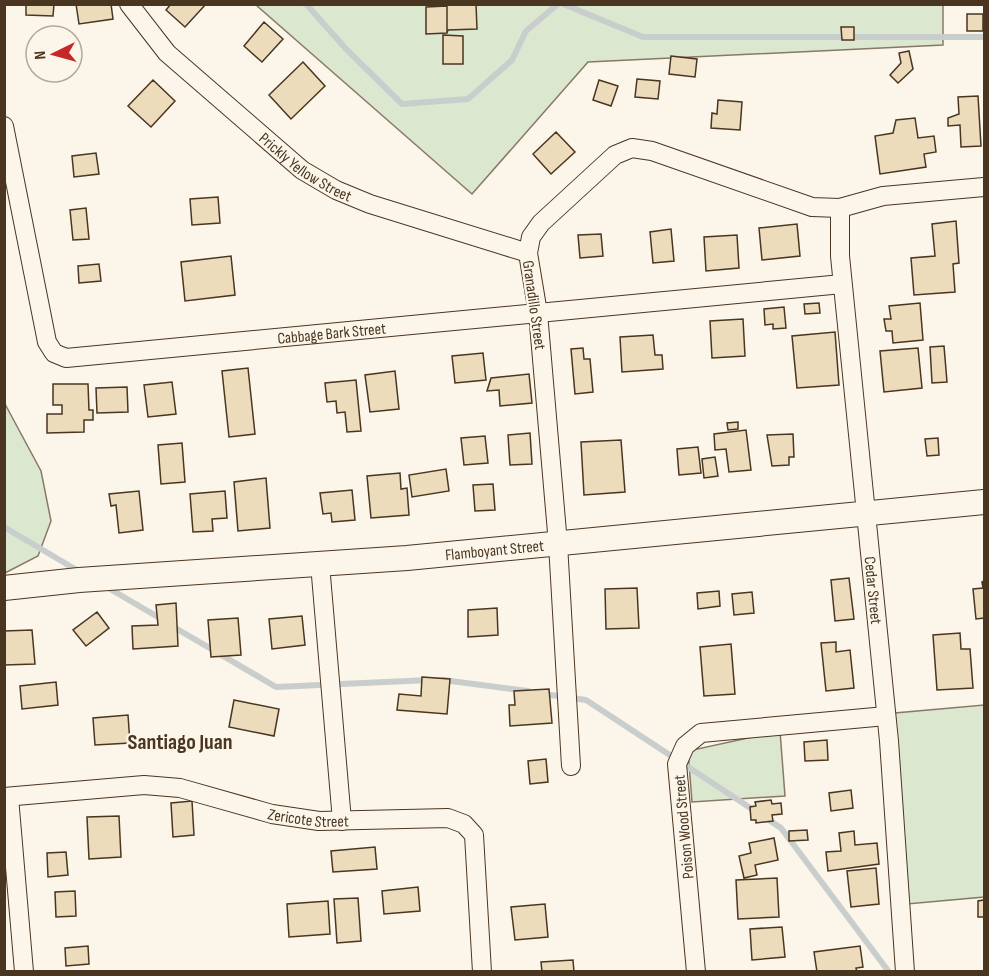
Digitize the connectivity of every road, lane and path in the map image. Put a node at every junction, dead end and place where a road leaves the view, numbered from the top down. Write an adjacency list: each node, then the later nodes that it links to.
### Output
1 (129, 4): 5 (street, Prickly Yellow Street)
2 (4, 126): 7 (street, Cabbage Bark Street)
3 (984, 186): 4 (street, Granadillo Street)
4 (840, 208): 5 (street, Granadillo Street); 6 (street, Cedar Street)
5 (528, 253): 7 (street, Granadillo Street)
6 (842, 284): 7 (street, Cabbage Bark Street); 9 (street, Cedar Street)
7 (538, 313): 10 (street, Granadillo Street)
8 (984, 502): 9 (street, Flamboyant Street)
9 (866, 512): 10 (street, Flamboyant Street); 13 (street, Cedar Street)
10 (558, 544): 11 (street, Flamboyant Street); 14 (street, Granadillo Street)
11 (320, 564): 12 (street, Flamboyant Street); 16 (street)
12 (4, 588)
13 (886, 716): 19 (street, Poison Wood Street); 20 (street, Cedar Street)
14 (571, 766)
15 (7, 797): 16 (street, Zericote Street); 17 (street)
16 (342, 821): 18 (street, Zericote Street)
17 (24, 972)
18 (482, 972)
19 (696, 972)
20 (905, 972)

